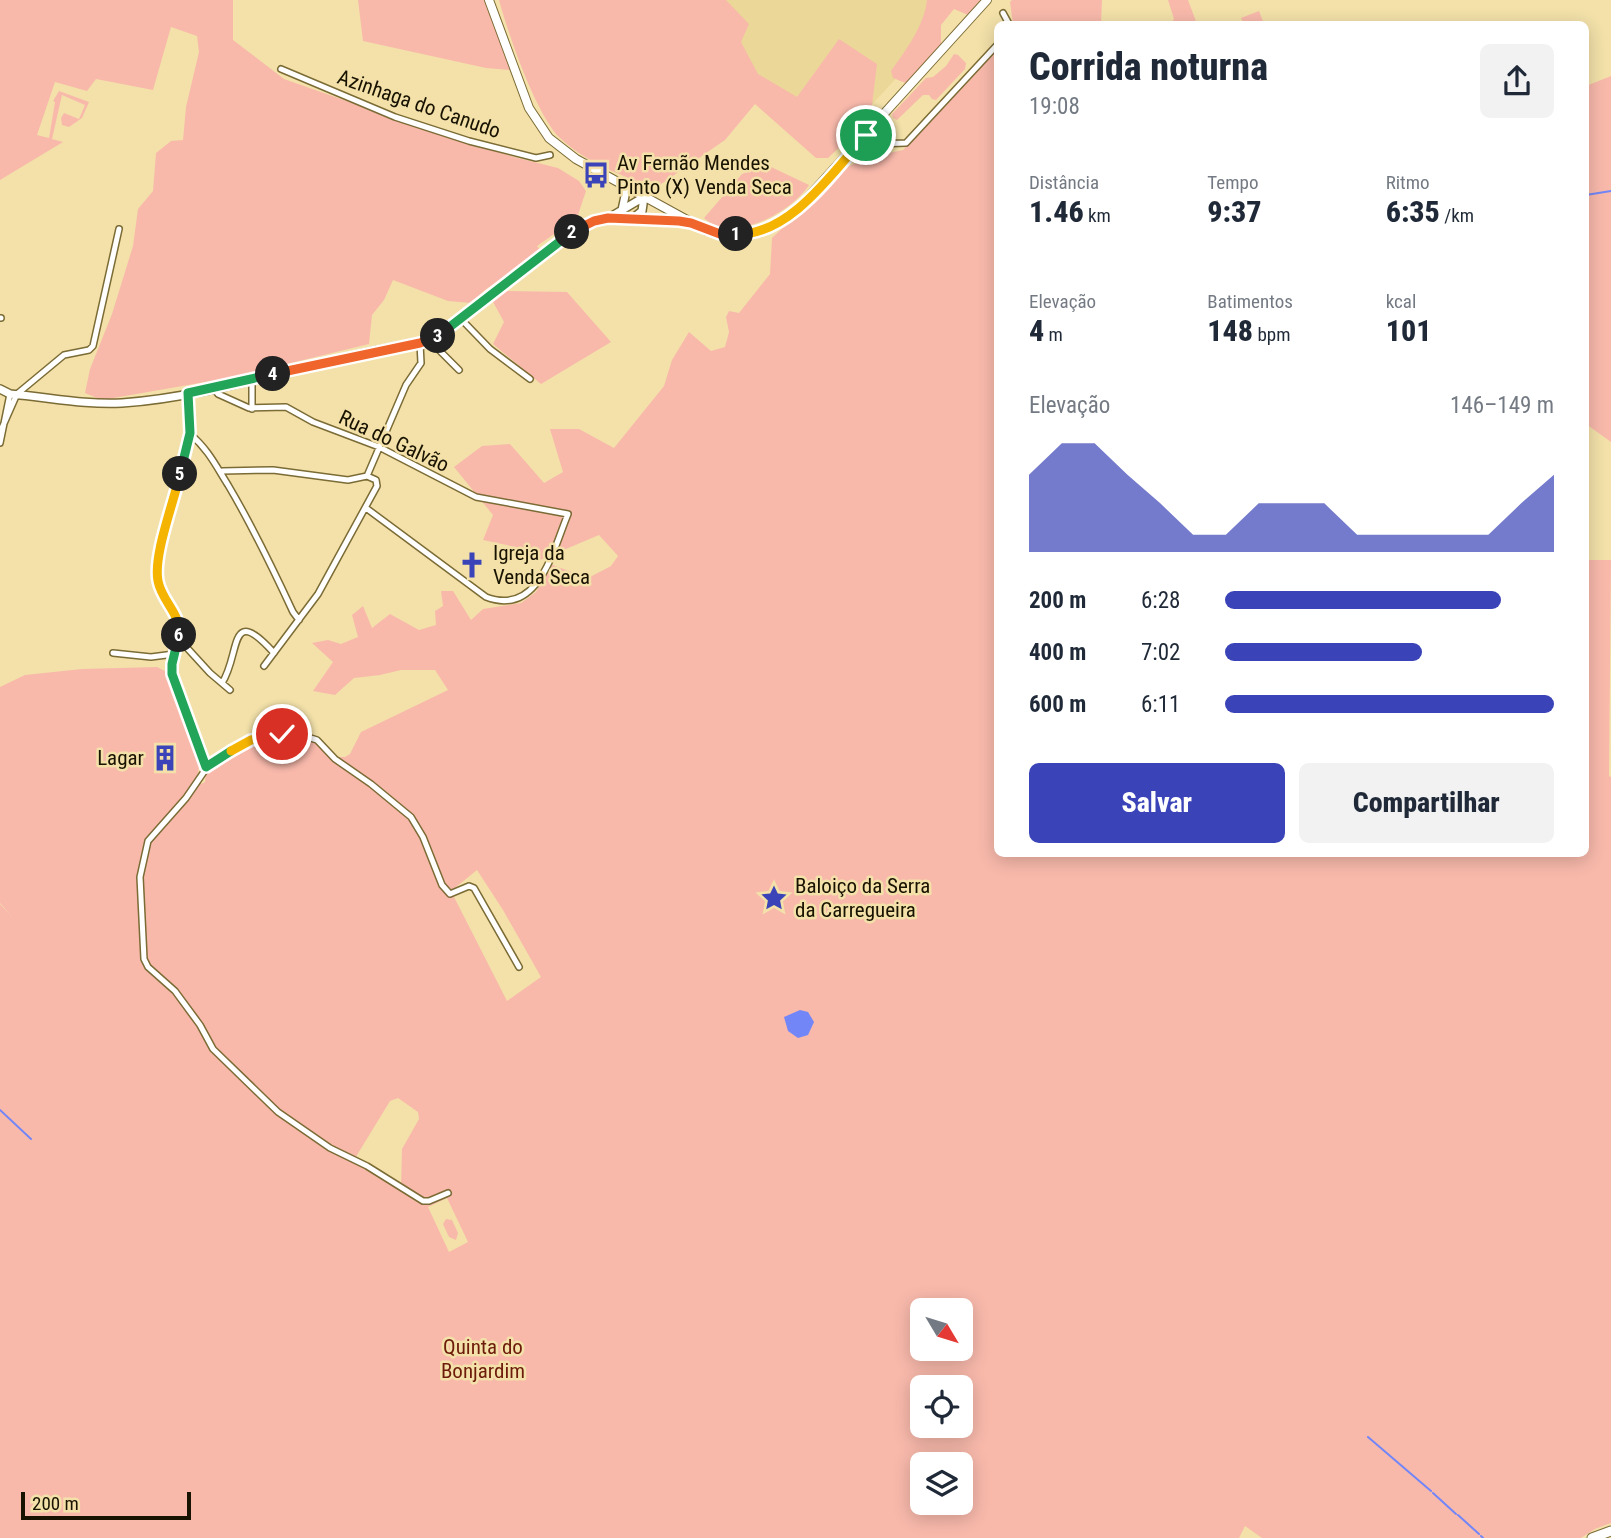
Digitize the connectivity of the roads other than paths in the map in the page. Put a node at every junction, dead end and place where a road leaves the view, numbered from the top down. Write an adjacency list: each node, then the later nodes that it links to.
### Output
1 (987, 0): 7 (main road)
2 (490, 1): 9 (main road)
3 (1003, 12): 4 (street)
4 (1008, 21)
5 (994, 48): 7 (street)
6 (281, 69): 8 (street, Azinhaga do Canudo)
7 (866, 135): 14 (main road)
8 (550, 155)
9 (623, 185): 10 (main road); 11 (street)
10 (643, 197): 11 (street); 13 (street); 14 (main road)
11 (622, 211): 12 (street)
12 (608, 218): 13 (street); 16 (street)
13 (631, 219): 14 (street)
14 (691, 223)
15 (119, 229): 25 (street)
16 (461, 319): 17 (street); 21 (street)
17 (429, 340): 18 (street); 19 (street)
18 (420, 343): 20 (street); 29 (street)
19 (459, 370)
20 (252, 379): 22 (street); 26 (street)
21 (530, 379)
22 (213, 388): 24 (street); 26 (street, Rua do Galvão)
23 (0, 389): 25 (street)
24 (188, 393): 25 (street); 27 (street)
25 (14, 394): 28 (street)
26 (252, 409): 29 (street, Rua do Galvão)
27 (190, 433): 30 (street); 34 (street)
28 (0, 443)
29 (379, 447): 31 (street); 32 (street, Rua do Galvão)
30 (222, 471): 31 (street); 33 (street)
31 (367, 476): 32 (street)
32 (366, 508): 33 (street)
33 (299, 620): 36 (street)
34 (178, 638): 37 (street); 39 (street)
35 (113, 653): 37 (street)
36 (274, 653): 38 (street); 39 (street)
37 (174, 654): 41 (street)
38 (264, 666)
39 (222, 683): 40 (street)
40 (230, 690)
41 (206, 767): 42 (street); 43 (street)
42 (519, 967)
43 (448, 1193)
44 (1611, 1533): 45 (main road); 46 (main road)
45 (1592, 1538)
46 (1602, 1538)

